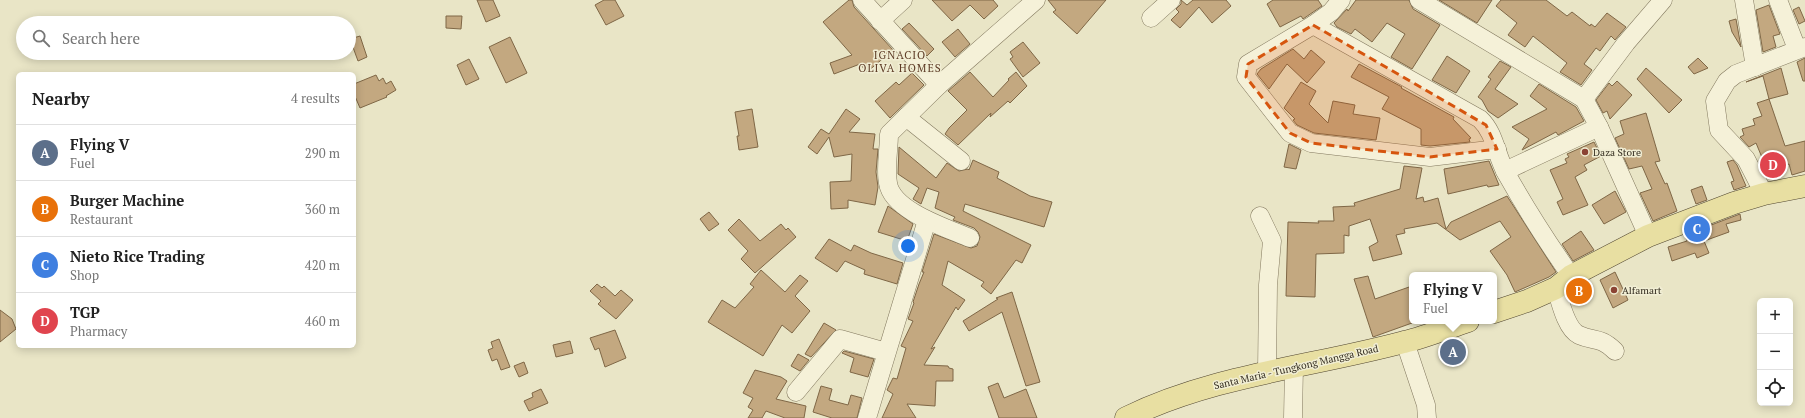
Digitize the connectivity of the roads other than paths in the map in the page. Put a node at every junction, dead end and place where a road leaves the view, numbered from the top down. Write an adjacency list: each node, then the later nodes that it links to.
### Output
1 (862, 0): 11 (street)
2 (903, 0): 11 (street)
3 (1036, 0): 15 (street)
4 (1172, 0): 10 (street)
5 (1341, 0): 12 (street)
6 (1419, 0): 16 (street)
7 (1663, 0): 16 (street)
8 (1744, 0): 14 (street)
9 (1778, 0): 13 (street)
10 (1151, 18)
11 (880, 22): 15 (street)
12 (1314, 25): 19 (street); 19 (street)
13 (1801, 48): 14 (street)
14 (1755, 67): 23 (street)
15 (939, 85): 17 (street)
16 (1584, 99): 18 (street)
17 (906, 117): 20 (street); 25 (street)
18 (1599, 127): 21 (street); 26 (street)
19 (1497, 149): 21 (street)
20 (961, 161)
21 (1505, 171): 28 (street)
22 (1805, 186): 23 (main road)
23 (1764, 194): 26 (main road)
24 (1260, 216): 35 (street)
25 (927, 220): 27 (street); 33 (street)
26 (1648, 236): 28 (main road)
27 (970, 238)
28 (1564, 282): 29 (main road); 32 (street)
29 (1497, 311)
30 (1459, 324): 31 (main road, Santa Maria - Tungkong Mangga Road)
31 (1405, 342): 34 (main road, Santa Maria - Tungkong Mangga Road); 40 (street)
32 (1615, 351)
33 (886, 352): 36 (street); 37 (street)
34 (1294, 366): 35 (main road, Santa Maria - Tungkong Mangga Road); 39 (street)
35 (1267, 372): 38 (main road, Santa Maria - Tungkong Mangga Road)
36 (796, 392)
37 (867, 418)
38 (1126, 418)
39 (1293, 418)
40 (1427, 418)

